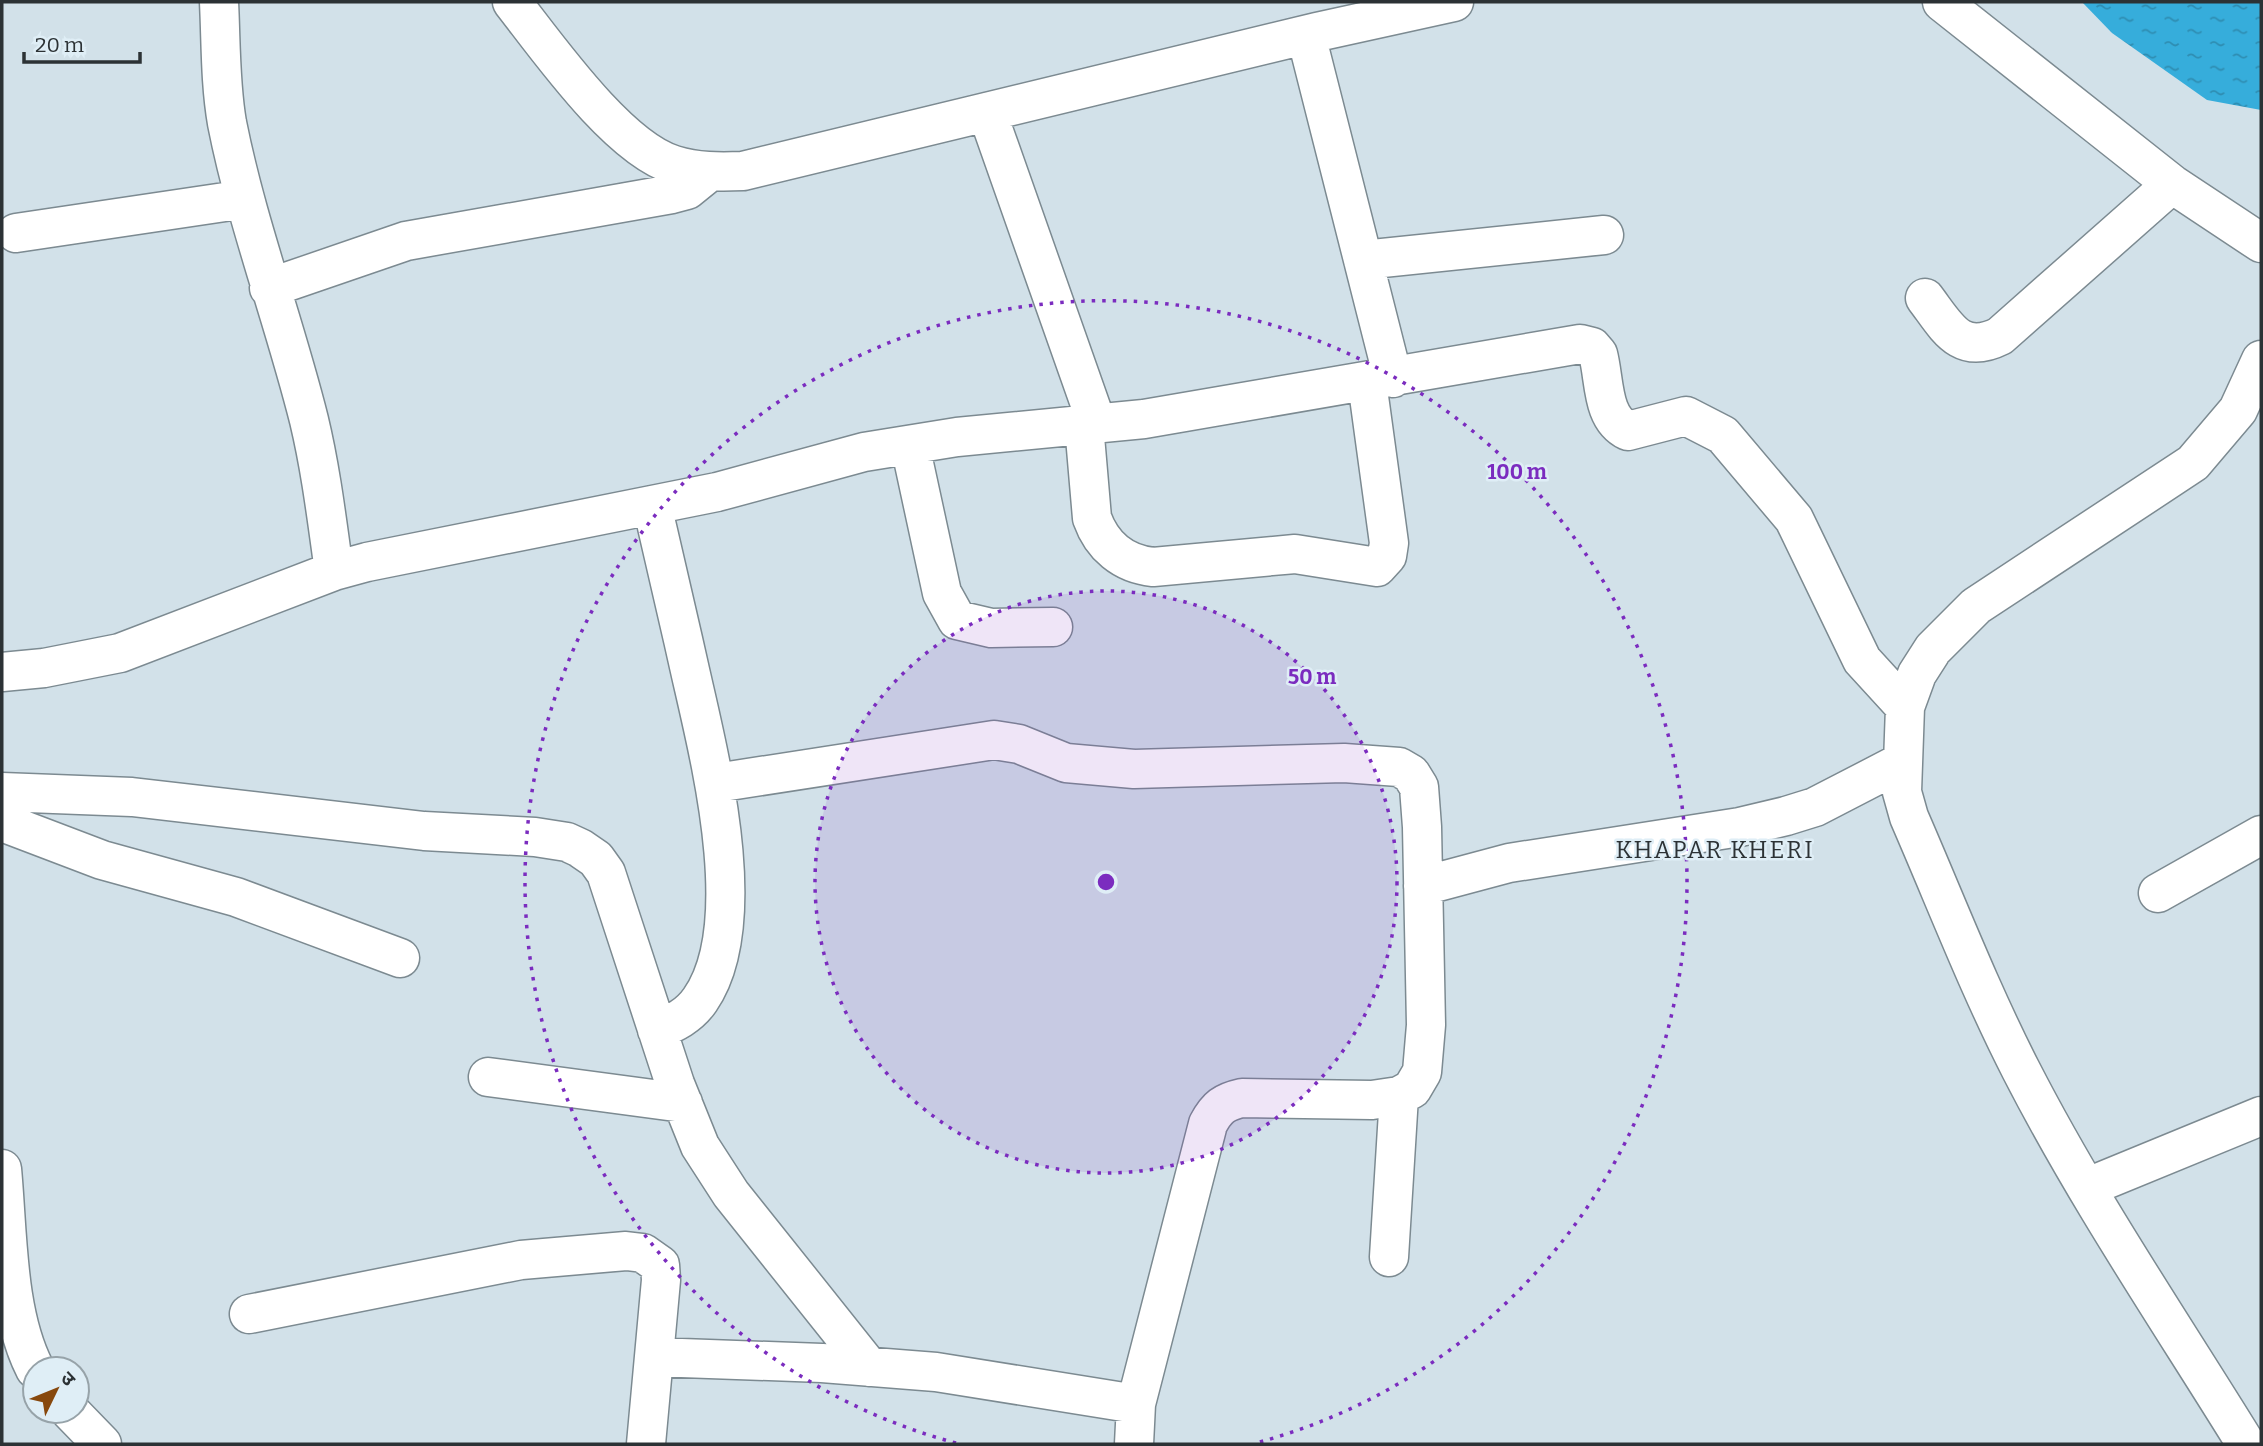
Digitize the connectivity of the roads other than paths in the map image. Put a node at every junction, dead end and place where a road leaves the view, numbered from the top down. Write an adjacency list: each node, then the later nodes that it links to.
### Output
1 (219, 2): 9 (street)
2 (512, 2): 7 (street)
3 (1454, 2): 5 (street)
4 (1942, 2): 8 (street)
5 (1306, 34): 6 (street); 13 (street)
6 (986, 112): 7 (street); 18 (street)
7 (708, 173): 14 (street)
8 (2172, 184): 12 (street); 15 (street)
9 (245, 199): 10 (street); 14 (street)
10 (16, 233)
11 (1604, 235): 13 (street)
12 (2261, 243)
13 (1363, 260): 17 (street)
14 (269, 288): 21 (street)
15 (1925, 298)
16 (2261, 360): 24 (street)
17 (1380, 380): 18 (street); 18 (street); 24 (street)
18 (1090, 424): 19 (street)
19 (910, 444): 20 (street); 22 (street)
20 (652, 505): 21 (street); 26 (street)
21 (334, 571): 23 (street)
22 (1053, 627)
23 (2, 672)
24 (1905, 707): 25 (street)
25 (1902, 762): 30 (street); 39 (street)
26 (716, 783): 30 (street); 33 (street)
27 (2, 792): 33 (street)
28 (2, 822): 32 (street)
29 (2261, 835): 31 (street)
30 (1423, 886): 35 (street)
31 (2158, 893)
32 (400, 958)
33 (657, 1030): 36 (street)
34 (488, 1077): 36 (street)
35 (1399, 1096): 40 (street); 45 (street)
36 (683, 1103): 44 (street)
37 (2261, 1116): 39 (street)
38 (2, 1169): 42 (street)
39 (2088, 1187): 50 (street)
40 (1389, 1258)
41 (249, 1314): 43 (street)
42 (28, 1355)
43 (654, 1357): 44 (street); 48 (street)
44 (869, 1367): 45 (street)
45 (1136, 1404): 49 (street)
46 (84, 1425): 47 (street)
47 (102, 1444)
48 (646, 1444)
49 (1134, 1444)
50 (2246, 1444)

